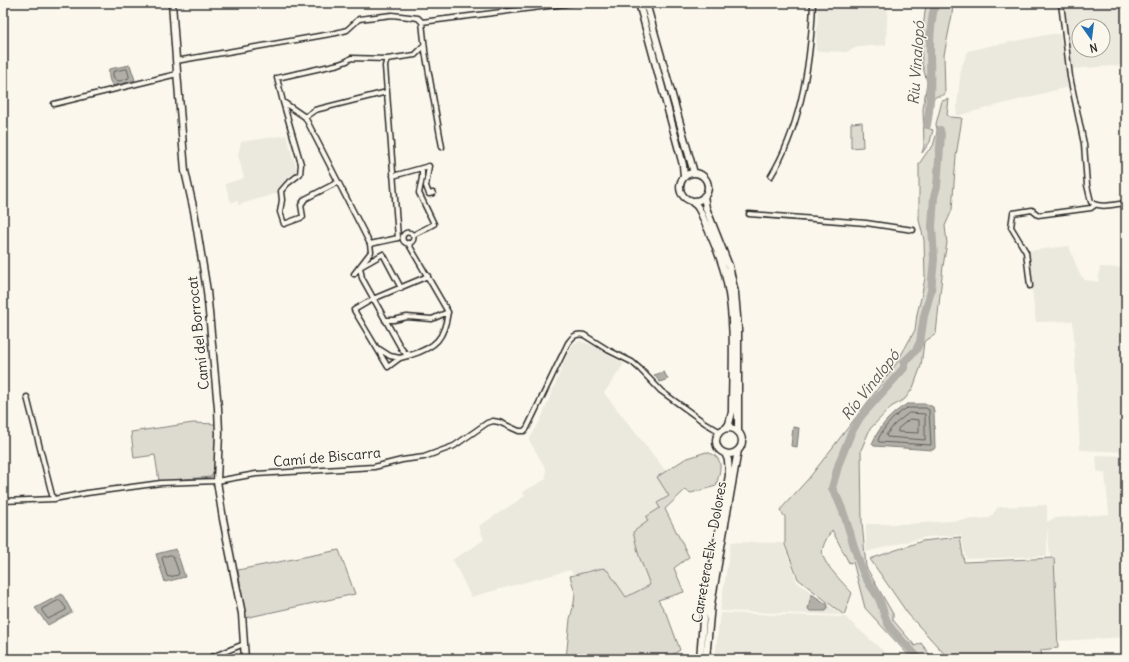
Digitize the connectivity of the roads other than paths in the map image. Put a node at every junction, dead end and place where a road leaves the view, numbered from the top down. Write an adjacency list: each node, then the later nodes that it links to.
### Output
1 (172, 3): 10 (main road, Camí del Borrocat)
2 (573, 3): 7 (street)
3 (639, 3): 21 (main road)
4 (646, 3): 18 (main road)
5 (813, 3): 20 (street)
6 (1061, 3): 27 (street)
7 (422, 22): 8 (street); 10 (street)
8 (424, 49): 9 (street); 16 (street)
9 (387, 59): 12 (street); 13 (street)
10 (176, 61): 11 (main road, Camí del Borrocat)
11 (177, 74): 14 (street); 52 (main road, Camí del Borrocat)
12 (387, 92): 15 (street); 19 (street)
13 (283, 102): 15 (street); 22 (street)
14 (54, 104)
15 (305, 117): 22 (street)
16 (442, 147)
17 (422, 168): 19 (street); 23 (street); 30 (street)
18 (694, 173): 21 (main road); 24 (main road)
19 (393, 176): 32 (street)
20 (771, 176)
21 (684, 177): 25 (main road)
22 (338, 182): 34 (street)
23 (432, 193)
24 (704, 196): 25 (main road); 49 (main road)
25 (690, 200): 47 (main road)
26 (1126, 203): 27 (street)
27 (1095, 205): 38 (street)
28 (749, 214): 29 (street)
29 (913, 230)
30 (413, 235): 31 (street); 33 (street)
31 (403, 236): 32 (street); 33 (street)
32 (398, 238): 34 (street)
33 (408, 243): 37 (street)
34 (370, 244): 35 (street)
35 (360, 267): 36 (street); 39 (street); 40 (street)
36 (354, 274)
37 (428, 276): 39 (street); 41 (street)
38 (1030, 286)
39 (400, 288): 40 (street)
40 (374, 299): 42 (street); 43 (street)
41 (448, 312): 42 (street); 44 (street)
42 (385, 320): 44 (street)
43 (376, 347): 45 (street); 45 (street)
44 (411, 355): 45 (street)
45 (400, 358)
46 (27, 397): 53 (street)
47 (726, 428): 48 (main road); 49 (main road)
48 (719, 431): 51 (main road); 52 (street, Camí de Biscarra)
49 (738, 432): 50 (main road)
50 (738, 450): 51 (main road); 59 (main road, Carretera Elx - Dolores)
51 (725, 453): 58 (main road, Carretera Elx - Dolores)
52 (217, 481): 53 (street, Camí de Biscarra); 55 (main road, Camí del Borrocat)
53 (53, 499): 54 (street, Camí de Biscarra)
54 (3, 501)
55 (244, 644): 56 (street); 57 (main road, Camí del Borrocat)
56 (207, 659)
57 (246, 659)
58 (700, 659)
59 (706, 659)

